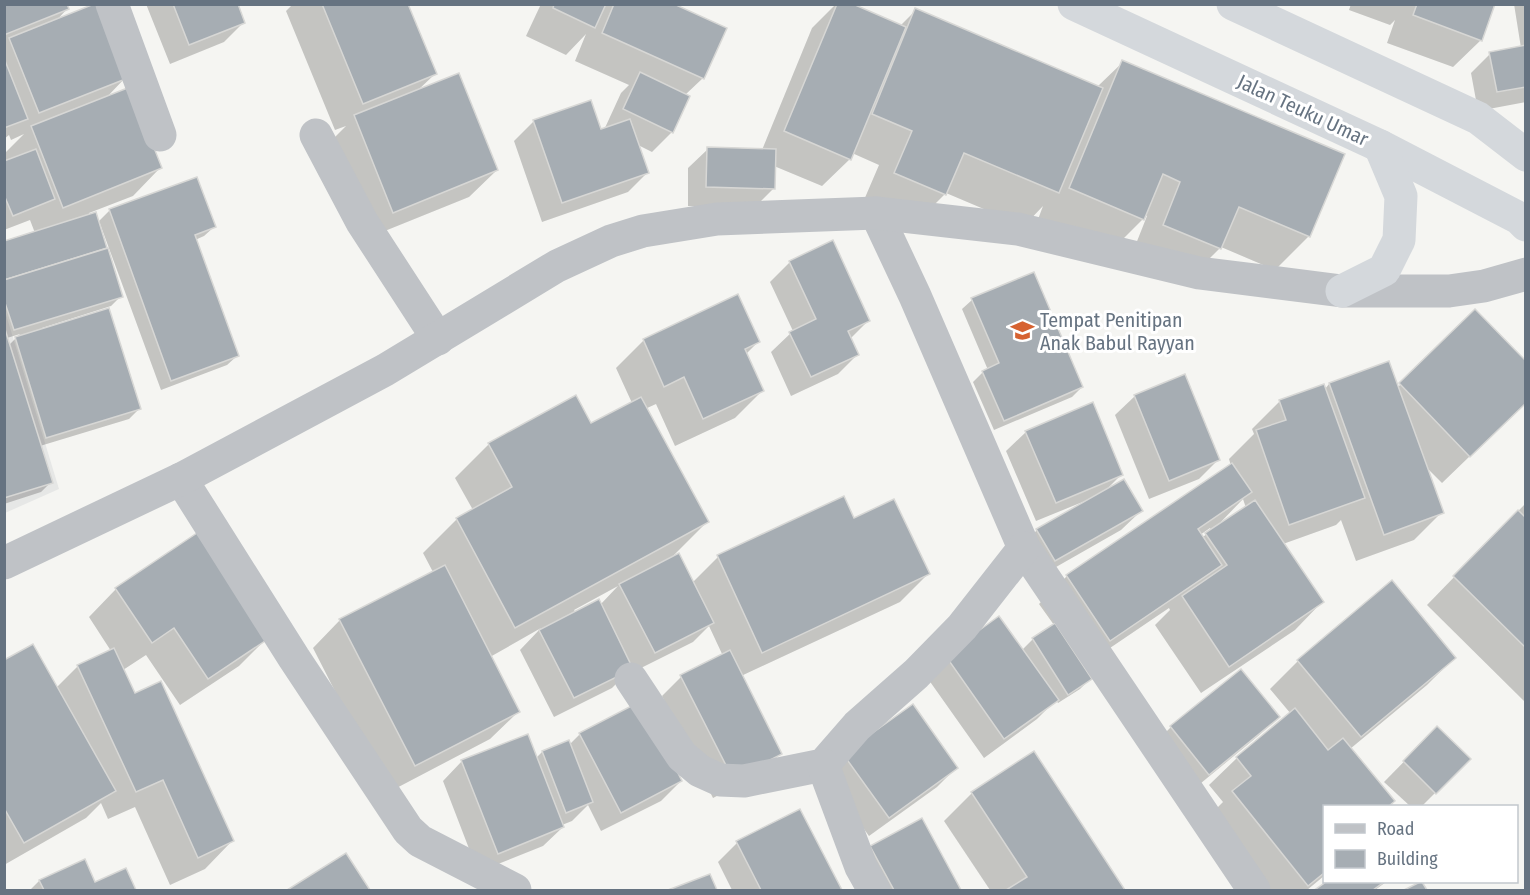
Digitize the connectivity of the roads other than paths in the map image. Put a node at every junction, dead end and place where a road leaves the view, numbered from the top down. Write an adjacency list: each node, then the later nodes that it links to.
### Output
1 (112, 4): 4 (street)
2 (1074, 4): 6 (highway, Jalan Teuku Umar)
3 (1233, 4): 7 (highway)
4 (160, 135)
5 (316, 135): 12 (street)
6 (1380, 146): 9 (highway, Jalan Teuku Umar); 11 (highway)
7 (1526, 155)
8 (876, 213): 11 (street); 12 (street); 14 (street)
9 (1526, 225)
10 (1526, 274): 11 (street)
11 (1342, 291)
12 (438, 339): 13 (street)
13 (180, 479): 15 (street); 18 (street)
14 (1024, 548): 17 (street); 20 (street)
15 (4, 563)
16 (631, 679): 17 (street)
17 (823, 765): 19 (street)
18 (515, 891)
19 (874, 891)
20 (1254, 891)

